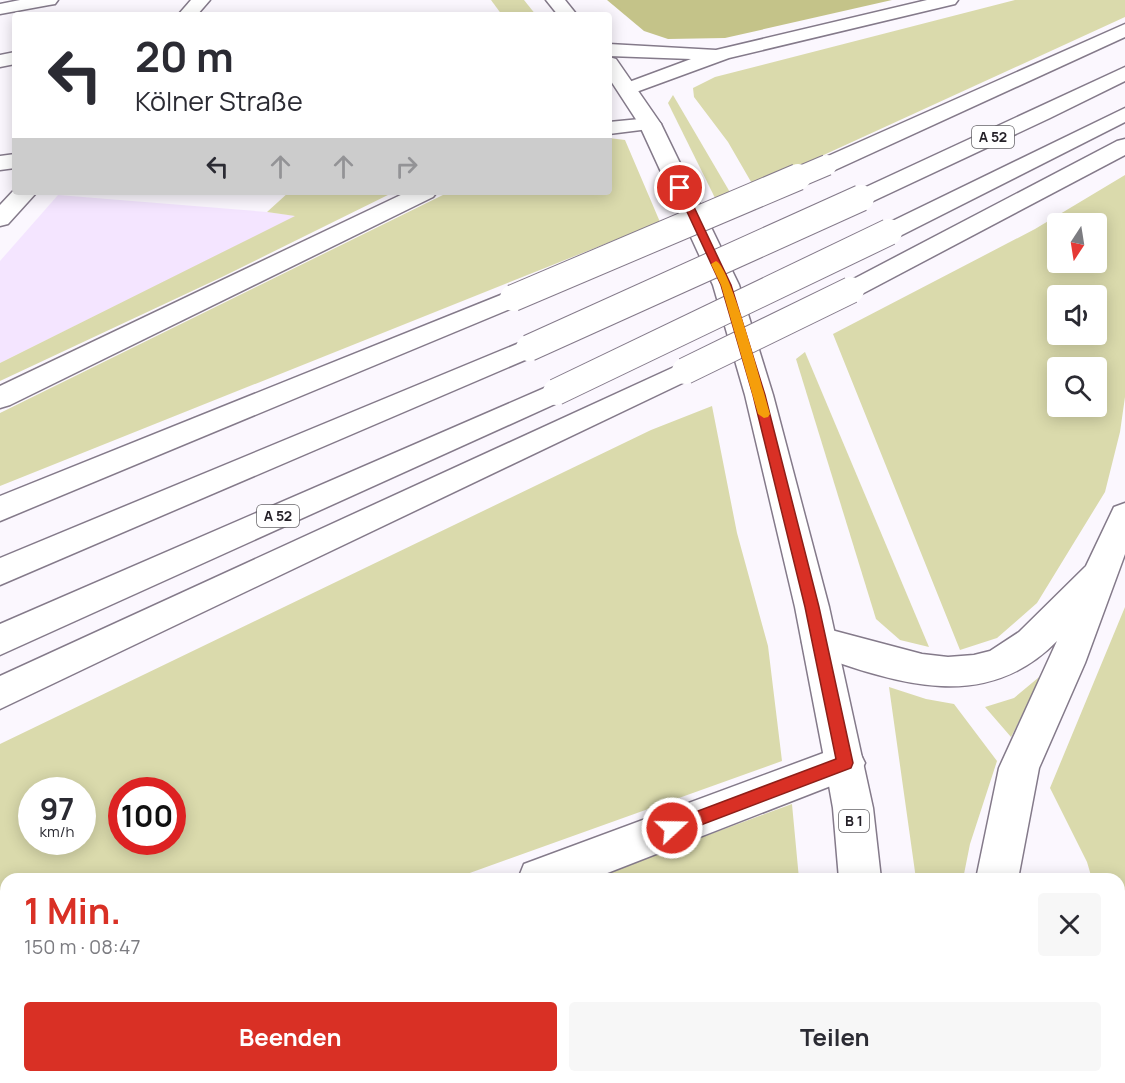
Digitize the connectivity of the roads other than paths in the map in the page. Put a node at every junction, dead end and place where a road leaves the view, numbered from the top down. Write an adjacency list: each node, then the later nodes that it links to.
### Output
1 (49, 0): 5 (main road)
2 (201, 0): 6 (main road)
3 (555, 0): 7 (main road)
4 (949, 0): 10 (main road)
5 (0, 9)
6 (190, 12)
7 (565, 12)
8 (1125, 30): 22 (main road, bridge)
9 (612, 50): 10 (main road)
10 (723, 54): 13 (main road)
11 (612, 67): 13 (main road)
12 (1125, 73): 24 (main road, A 52, bridge)
13 (628, 89): 15 (main road, B 1)
14 (1125, 114): 26 (main road, A 52, bridge)
15 (650, 124): 16 (main road); 27 (main road, B 1)
16 (612, 128)
17 (1125, 146): 28 (main road, bridge)
18 (21, 195): 20 (main road)
19 (419, 195): 21 (main road)
20 (0, 219)
21 (0, 398)
22 (0, 509)
23 (1125, 515): 25 (main road)
24 (0, 572)
25 (1101, 572): 27 (main road); 32 (main road)
26 (0, 640)
27 (820, 642): 29 (main road, B 1)
28 (0, 693)
29 (845, 763): 30 (main road); 31 (main road, B 1)
30 (555, 873)
31 (859, 873)
32 (998, 873)

